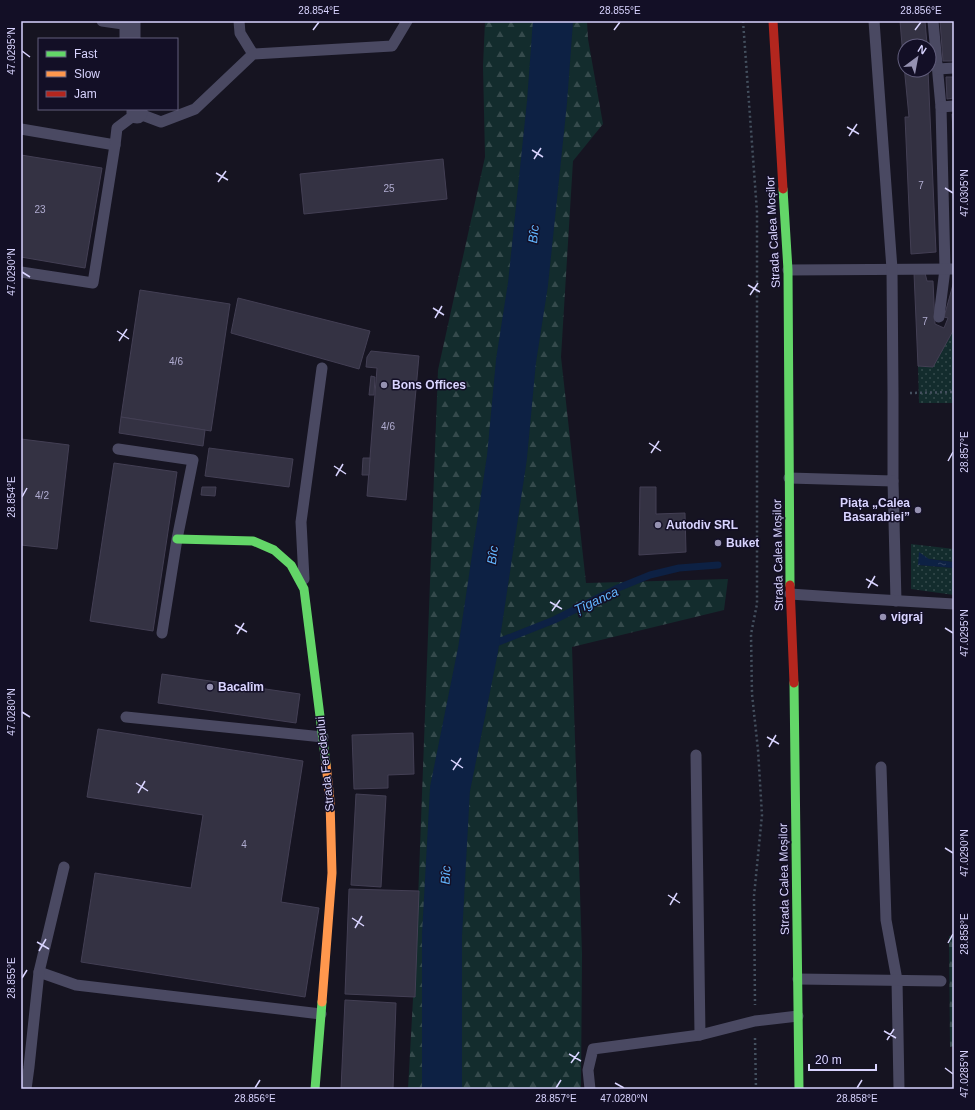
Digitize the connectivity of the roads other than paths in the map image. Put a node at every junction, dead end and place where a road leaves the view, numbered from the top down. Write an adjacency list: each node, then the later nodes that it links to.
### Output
1 (102, 21): 7 (lane)
2 (239, 21): 8 (lane)
3 (407, 21): 8 (lane)
4 (773, 21): 18 (main road, Strada Calea Moșilor)
5 (874, 21): 16 (lane)
6 (933, 21): 10 (lane)
7 (130, 28)
8 (253, 54): 13 (lane)
9 (954, 68): 10 (lane)
10 (938, 69): 12 (lane)
11 (954, 106): 12 (lane)
12 (941, 107): 17 (lane)
13 (137, 111): 15 (lane)
14 (21, 129): 15 (lane)
15 (115, 145): 19 (lane)
16 (892, 269): 17 (lane); 18 (lane); 24 (lane)
17 (950, 269): 20 (lane)
18 (788, 270): 23 (main road, Strada Calea Moșilor)
19 (21, 272)
20 (939, 317)
21 (322, 368): 26 (lane)
22 (118, 448): 25 (lane)
23 (789, 478): 24 (lane); 27 (main road, Strada Calea Moșilor)
24 (893, 481): 28 (lane)
25 (177, 539): 26 (main road, Strada Feredeului); 30 (lane)
26 (304, 589): 32 (main road, Strada Feredeului)
27 (790, 594): 28 (lane); 37 (main road, Strada Calea Moșilor)
28 (896, 601): 29 (lane)
29 (954, 604)
30 (162, 633)
31 (126, 717): 32 (lane)
32 (323, 737): 40 (main road, Strada Feredeului)
33 (696, 755): 42 (lane)
34 (881, 767): 38 (lane)
35 (64, 867): 36 (lane)
36 (39, 972): 40 (lane); 43 (lane)
37 (798, 979): 38 (lane); 41 (main road, Strada Calea Moșilor)
38 (897, 980): 39 (lane); 47 (lane)
39 (941, 981)
40 (321, 1014): 44 (main road, Strada Feredeului)
41 (798, 1016): 42 (lane); 46 (main road, Strada Calea Moșilor)
42 (700, 1035): 45 (lane)
43 (26, 1089)
44 (315, 1089)
45 (590, 1089)
46 (798, 1089)
47 (899, 1089)

